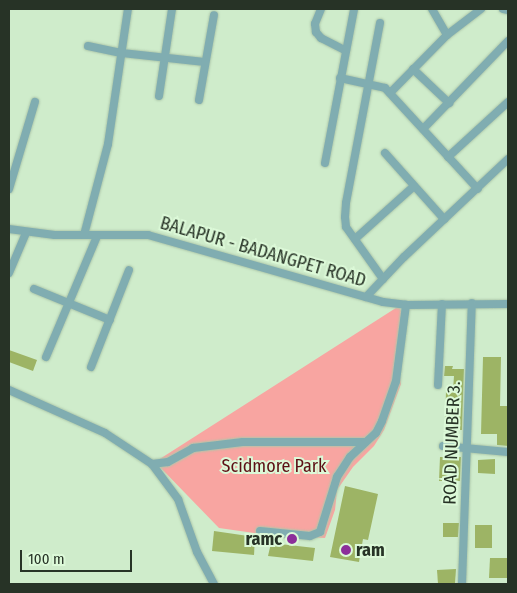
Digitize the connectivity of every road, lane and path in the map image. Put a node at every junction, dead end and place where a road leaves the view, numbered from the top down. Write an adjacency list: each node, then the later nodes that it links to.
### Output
1 (128, 9): 15 (street)
2 (172, 9): 16 (street)
3 (321, 9): 14 (street)
4 (354, 9): 14 (street)
5 (432, 9): 11 (street)
6 (481, 9): 11 (street)
7 (503, 9): 8 (street)
8 (508, 10)
9 (214, 15): 17 (street)
10 (380, 23): 20 (street)
11 (447, 35): 18 (street)
12 (508, 42): 26 (street)
13 (88, 46): 15 (street)
14 (346, 50): 19 (street)
15 (122, 52): 16 (street); 38 (street)
16 (164, 58): 17 (street); 22 (street)
17 (205, 62): 23 (street)
18 (413, 70): 21 (street); 26 (street)
19 (340, 78): 20 (street); 31 (street)
20 (368, 84): 21 (street); 40 (street)
21 (390, 93): 27 (street)
22 (159, 96)
23 (199, 100)
24 (35, 102): 33 (street)
25 (508, 102): 29 (street)
26 (449, 103): 27 (street)
27 (423, 130): 29 (street)
28 (385, 153): 32 (street)
29 (448, 157): 34 (street)
30 (508, 159): 34 (street)
31 (324, 163)
32 (414, 186): 35 (street); 40 (street)
33 (9, 189)
34 (478, 189): 35 (street)
35 (444, 219): 43 (street)
36 (9, 229): 37 (street, BALAPUR - BADANGPET ROAD)
37 (26, 233): 38 (street, BALAPUR - BADANGPET ROAD); 42 (street)
38 (84, 235): 39 (street, BALAPUR - BADANGPET ROAD)
39 (96, 236): 45 (street, BALAPUR - BADANGPET ROAD); 47 (street)
40 (355, 239): 43 (street)
41 (129, 270): 51 (street)
42 (9, 273)
43 (383, 279): 45 (street)
44 (34, 289): 47 (street)
45 (366, 297): 50 (street, BALAPUR - BADANGPET ROAD)
46 (472, 303): 48 (street, BALAPUR - BADANGPET ROAD); 49 (street, BALAPUR - BADANGPET ROAD); 58 (street, ROAD NUMBER 3.)
47 (68, 304): 51 (street); 52 (street)
48 (442, 304): 50 (street, BALAPUR - BADANGPET ROAD); 54 (street)
49 (508, 304)
50 (406, 305): 56 (street)
51 (110, 320): 53 (street)
52 (46, 357)
53 (91, 366)
54 (438, 385)
55 (9, 390): 60 (street)
56 (365, 442): 60 (street); 61 (street)
57 (443, 446): 58 (street)
58 (467, 448): 59 (street); 63 (street, ROAD NUMBER 3.)
59 (508, 452)
60 (150, 463): 62 (street)
61 (260, 531)
62 (214, 584)
63 (462, 584)

